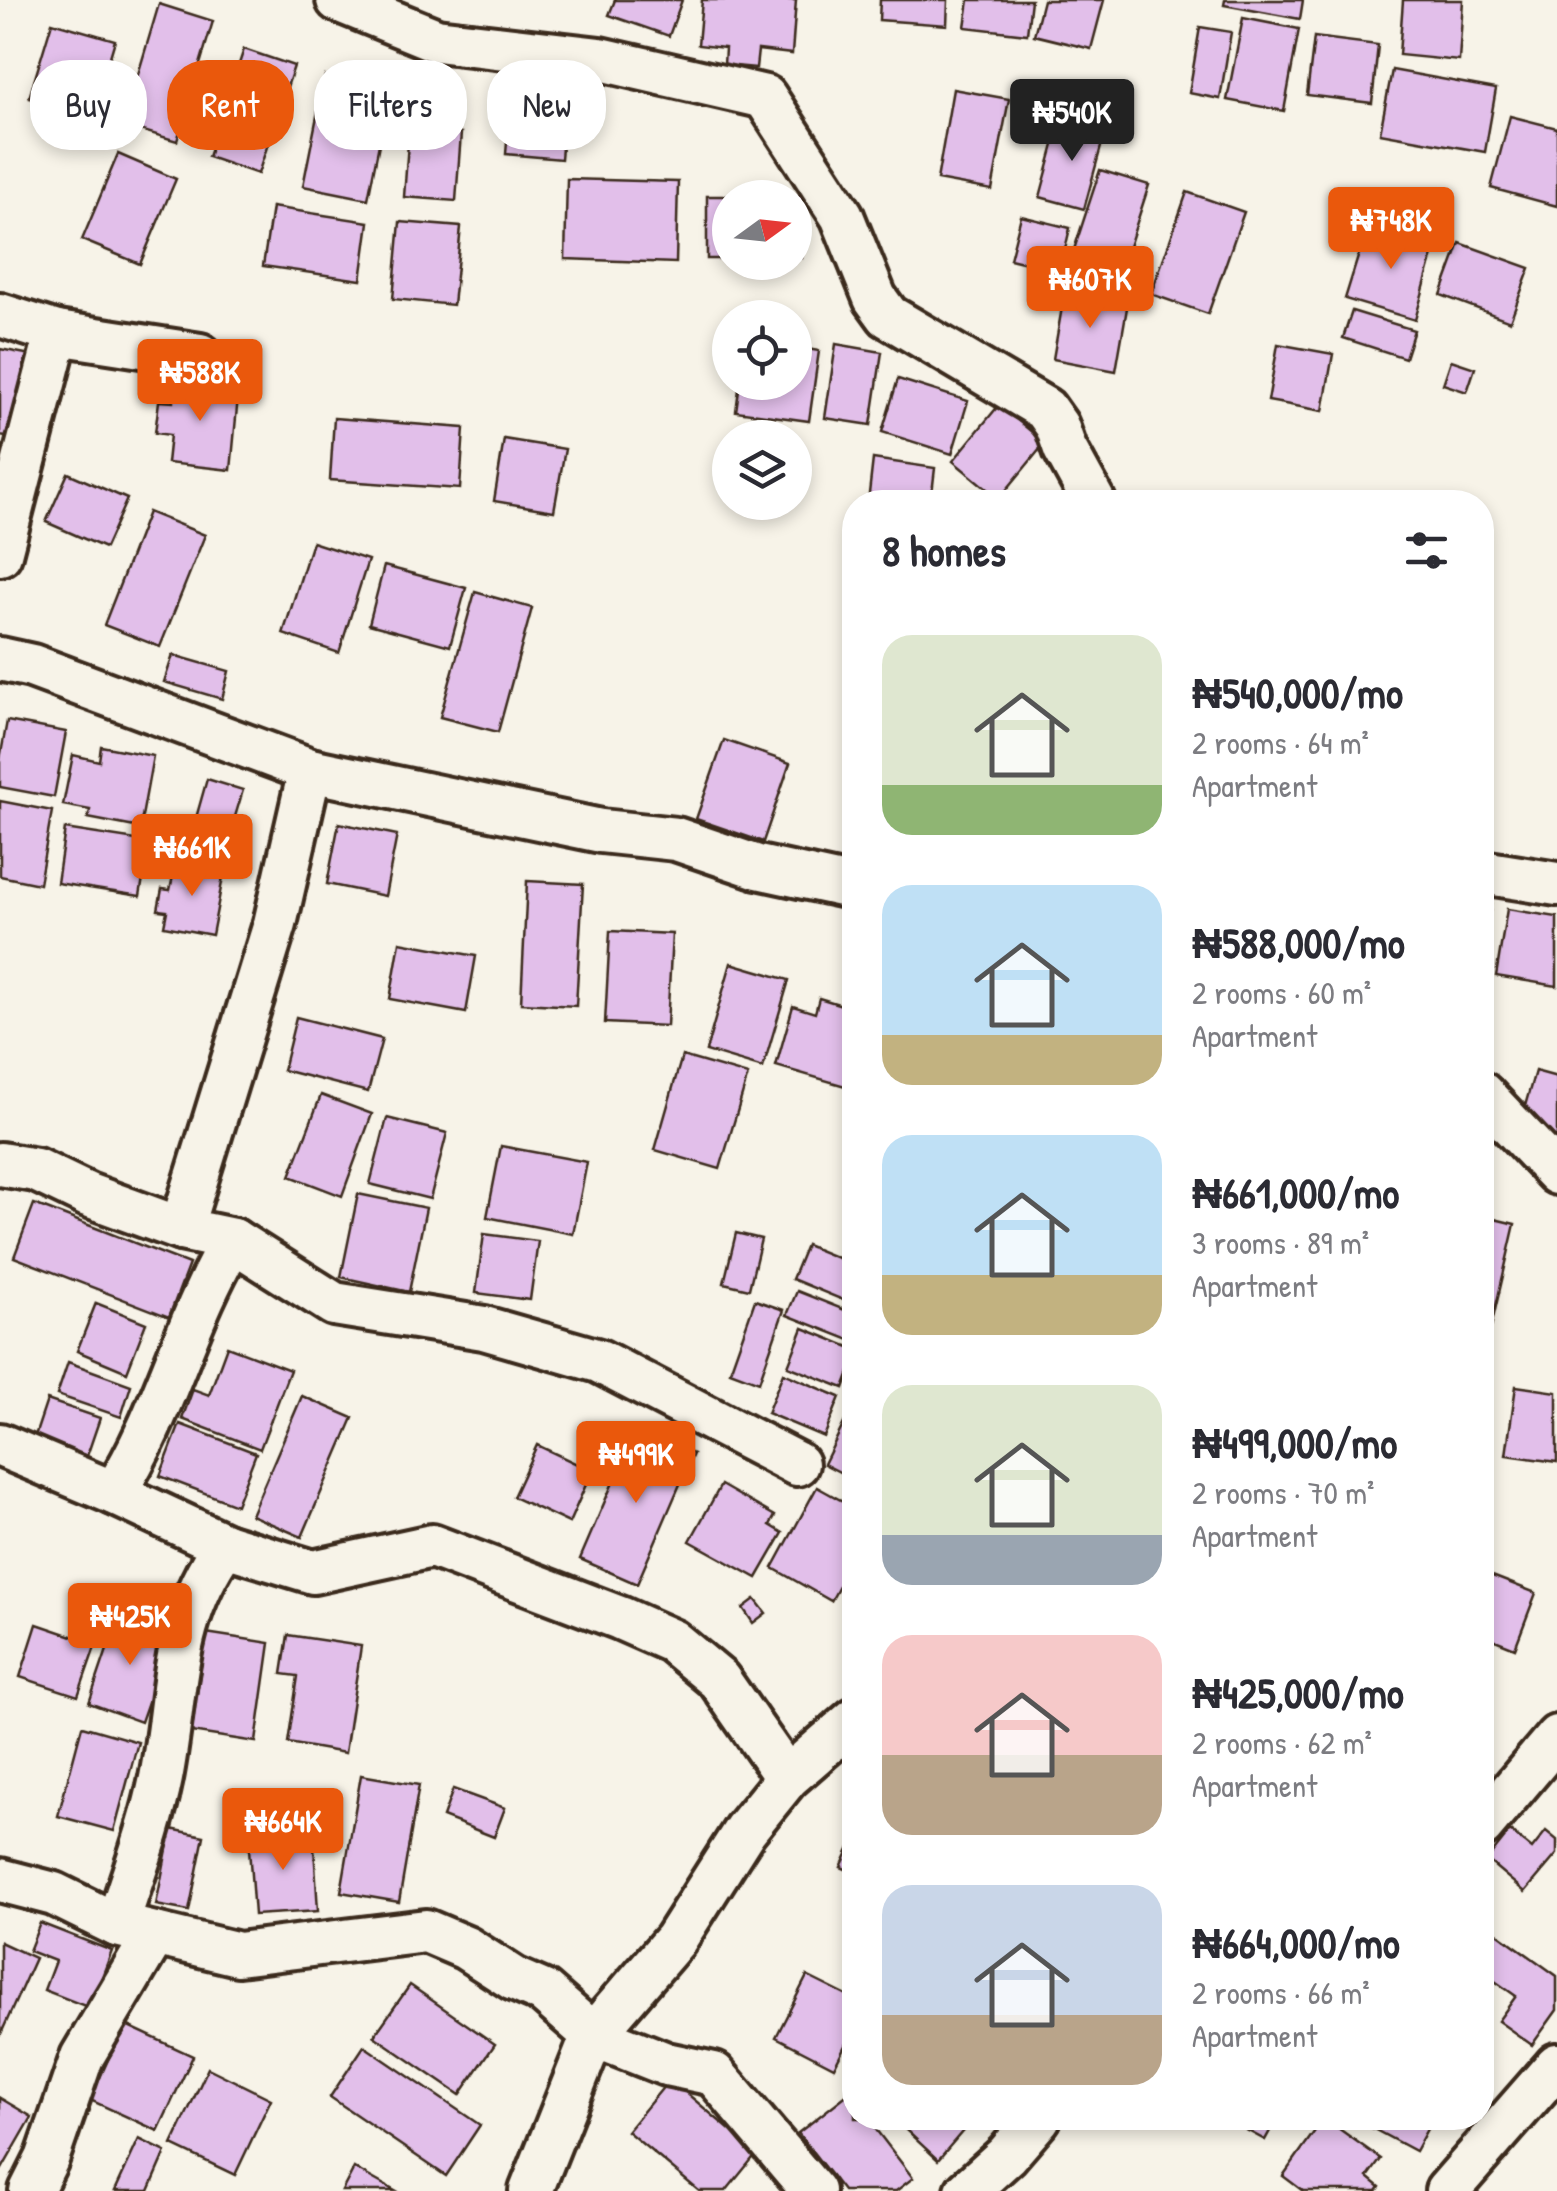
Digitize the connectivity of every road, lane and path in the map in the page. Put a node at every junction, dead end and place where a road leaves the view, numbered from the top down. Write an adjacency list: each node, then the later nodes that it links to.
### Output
1 (338, 0): 5 (street)
2 (0, 316): 3 (street)
3 (57, 333): 4 (street); 6 (street)
4 (200, 355)
5 (1087, 490)
6 (0, 554)
7 (0, 660): 8 (street)
8 (310, 770): 11 (street); 15 (street)
9 (1494, 874): 10 (street)
10 (1557, 884)
11 (842, 885)
12 (1494, 1107): 14 (street)
13 (0, 1164): 15 (street)
14 (1557, 1173)
15 (181, 1229): 16 (street)
16 (233, 1240): 18 (street); 19 (street)
17 (0, 1445): 19 (street)
18 (796, 1464)
19 (114, 1493): 20 (street)
20 (224, 1545): 23 (street); 26 (street)
21 (842, 1730): 23 (street)
22 (1557, 1738): 24 (street)
23 (787, 1778): 27 (street)
24 (1494, 1812)
25 (0, 1880): 26 (street)
26 (136, 1930): 27 (street); 30 (street)
27 (593, 2035): 31 (street); 32 (street)
28 (1557, 2065): 34 (street)
29 (1029, 2130): 33 (street)
30 (31, 2191)
31 (531, 2191)
32 (812, 2191)
33 (967, 2191)
34 (1447, 2191)

